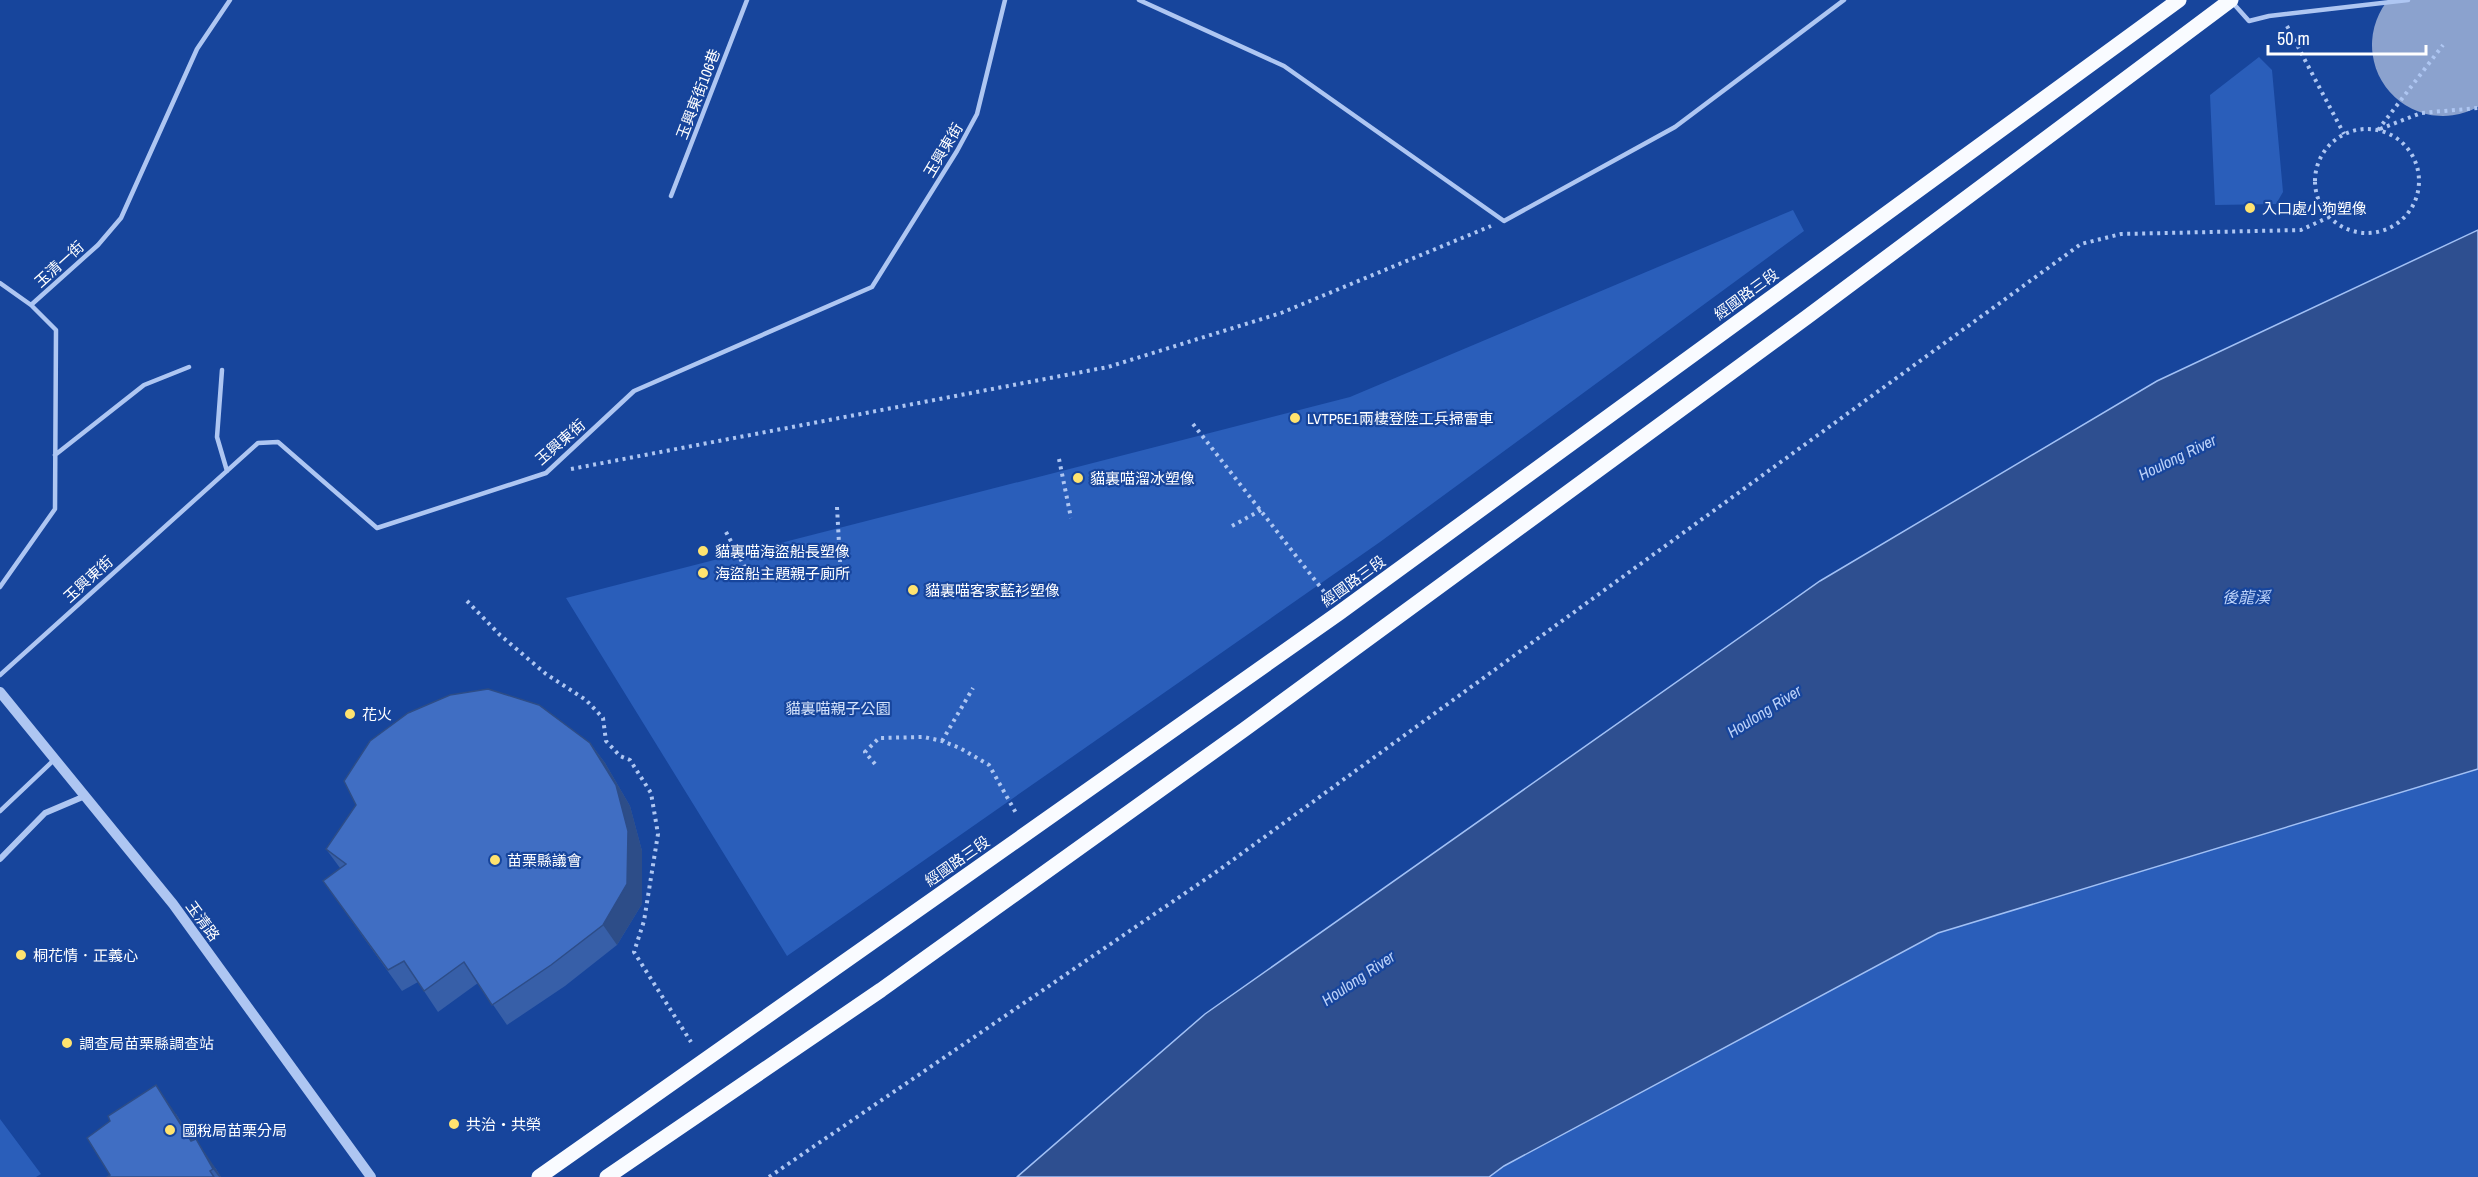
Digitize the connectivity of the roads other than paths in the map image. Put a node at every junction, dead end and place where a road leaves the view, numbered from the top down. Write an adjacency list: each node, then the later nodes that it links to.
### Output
1 (230, 0): 11 (lane, 玉清一街)
2 (747, 0): 9 (lane, 玉興東街106巷)
3 (1005, 0): 15 (lane, 玉興東街)
4 (1139, 0): 5 (lane)
5 (1844, 0)
6 (2179, 0): 24 (main road, 經國路三段)
7 (2231, 0): 8 (lane); 25 (main road)
8 (2408, 0)
9 (672, 196)
10 (0, 283): 11 (lane)
11 (31, 305): 14 (lane, 玉清一街)
12 (189, 367): 14 (lane)
13 (222, 370): 15 (lane)
14 (55, 455): 16 (lane, 玉清一街)
15 (227, 471): 17 (lane, 玉興東街)
16 (0, 587)
17 (0, 675)
18 (0, 692): 19 (street, 玉清路)
19 (55, 759): 20 (street, 玉清路); 21 (lane)
20 (85, 796): 22 (street); 23 (street, 玉清路)
21 (0, 811)
22 (0, 859)
23 (371, 1177)
24 (539, 1177)
25 (607, 1177)

